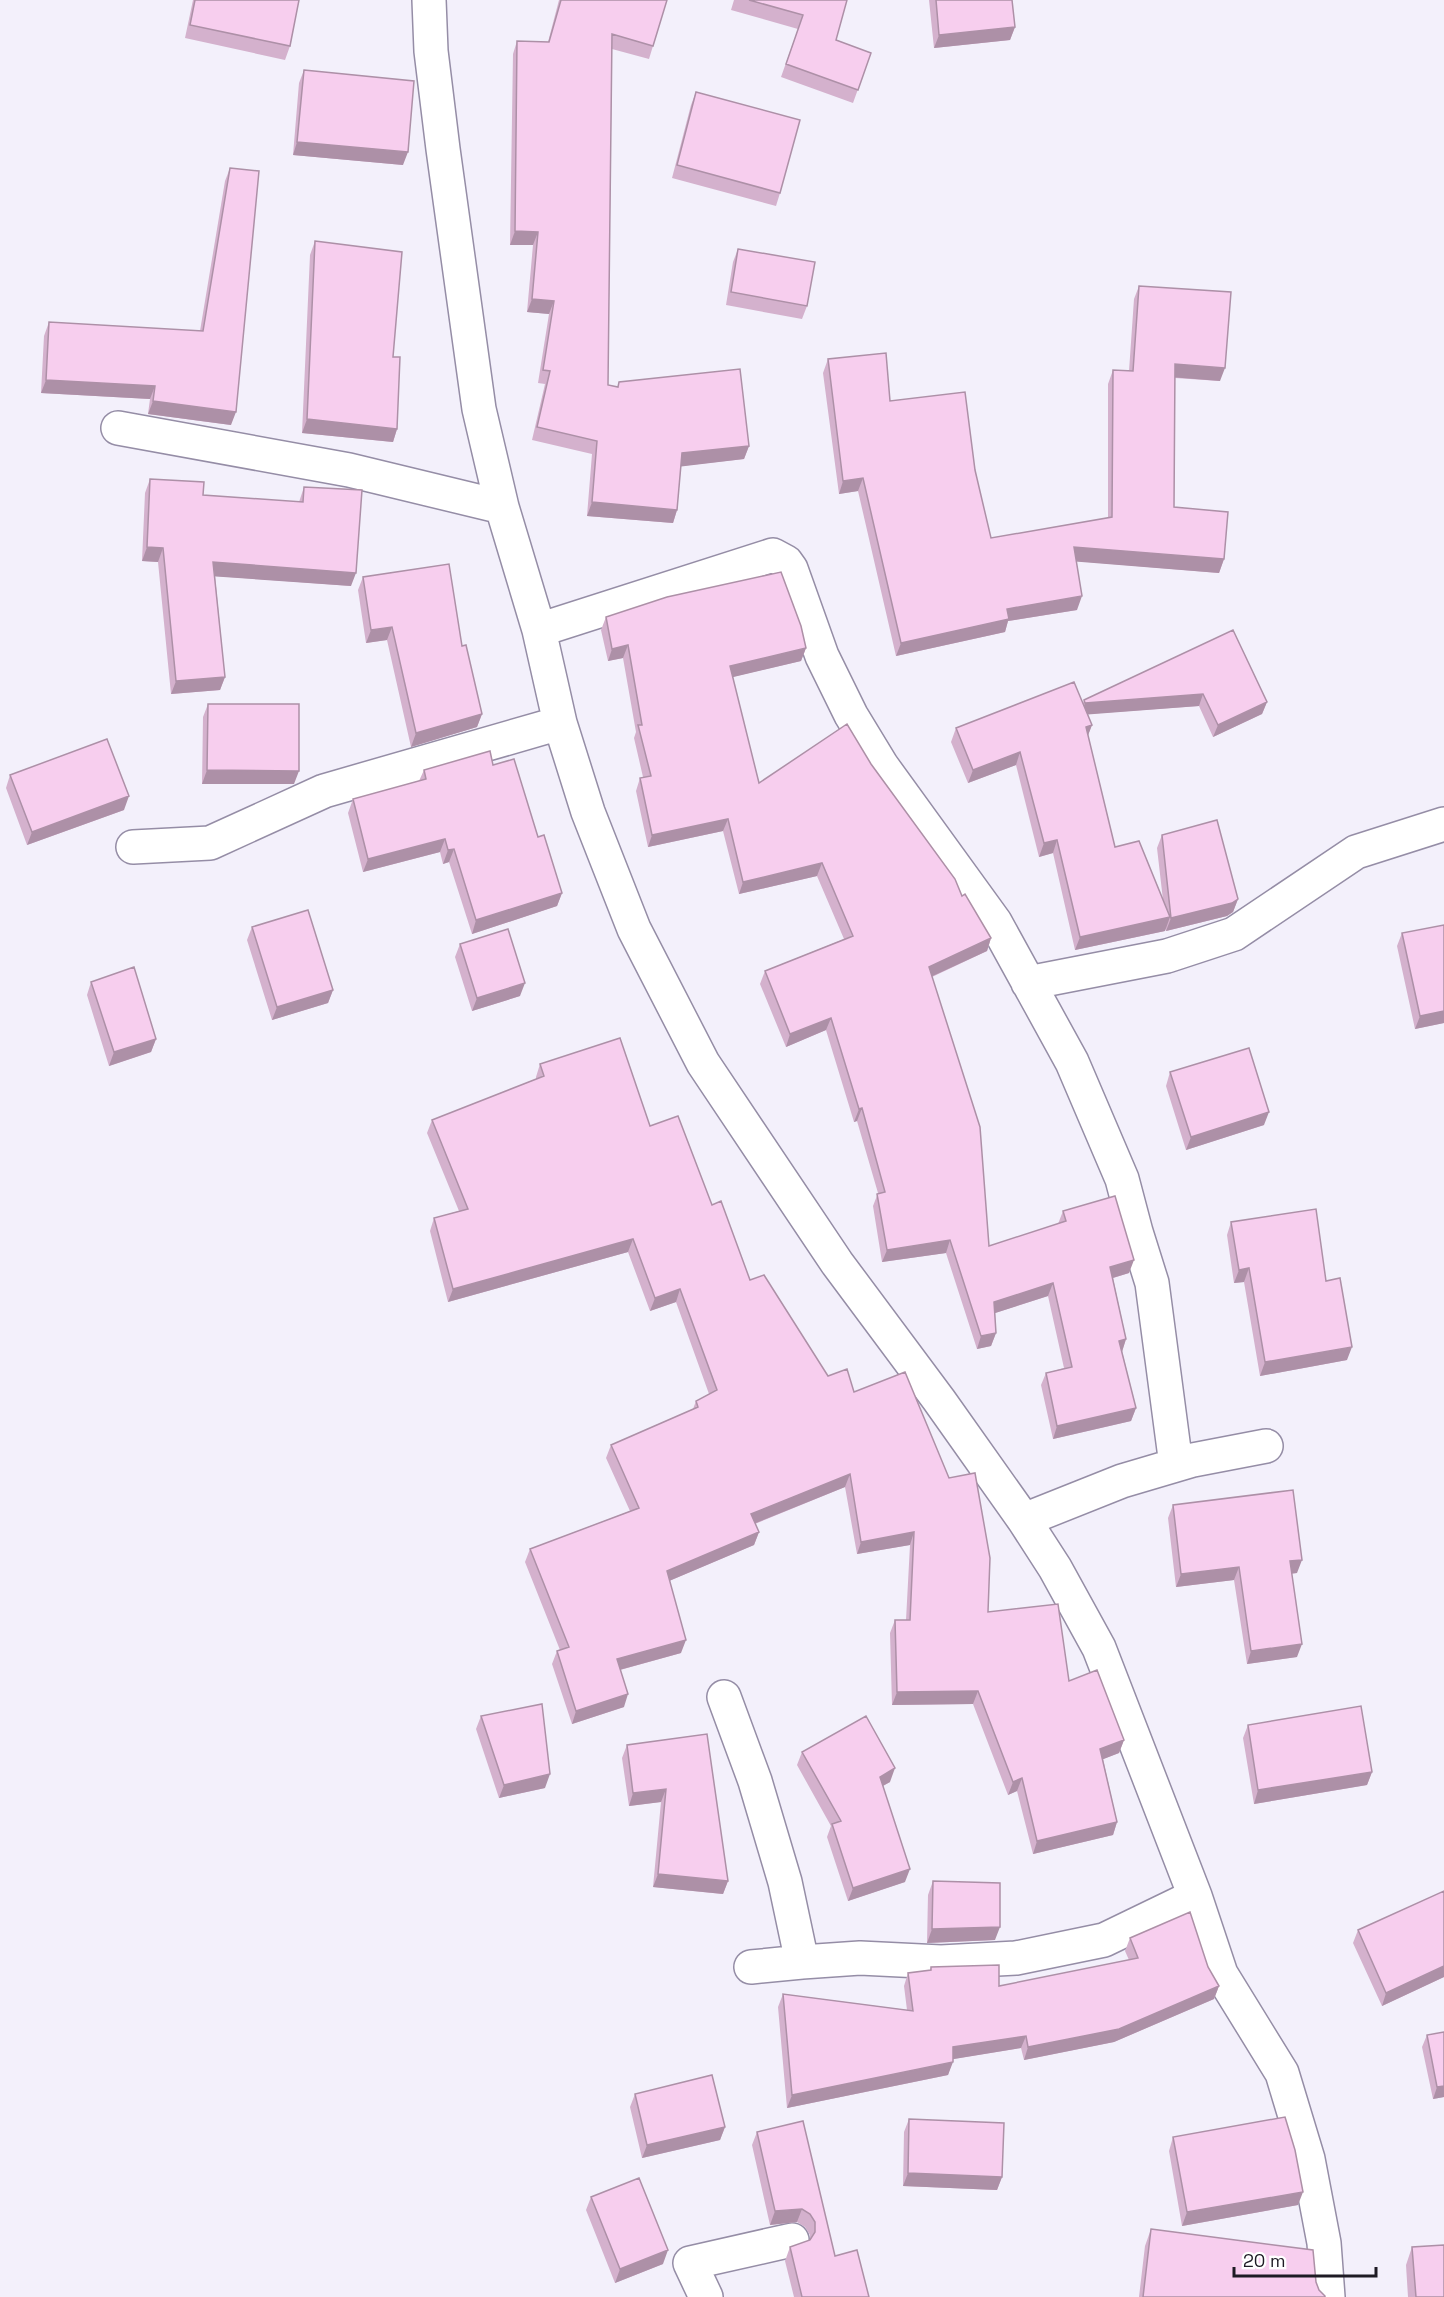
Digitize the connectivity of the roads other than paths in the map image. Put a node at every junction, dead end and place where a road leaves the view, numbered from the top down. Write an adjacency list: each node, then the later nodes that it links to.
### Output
1 (429, 0): 3 (street)
2 (118, 428): 3 (street)
3 (502, 507): 4 (street)
4 (539, 630): 5 (street); 8 (street)
5 (560, 723): 7 (street); 11 (street)
6 (1444, 824): 8 (street)
7 (133, 847)
8 (1028, 983): 10 (street)
9 (1266, 1446): 10 (street)
10 (1176, 1465): 11 (street)
11 (1024, 1520): 13 (street)
12 (724, 1697): 14 (street)
13 (1196, 1896): 14 (street); 18 (street)
14 (802, 1962): 15 (street)
15 (751, 1967)
16 (792, 2240): 17 (street)
17 (706, 2297)
18 (1328, 2297)

